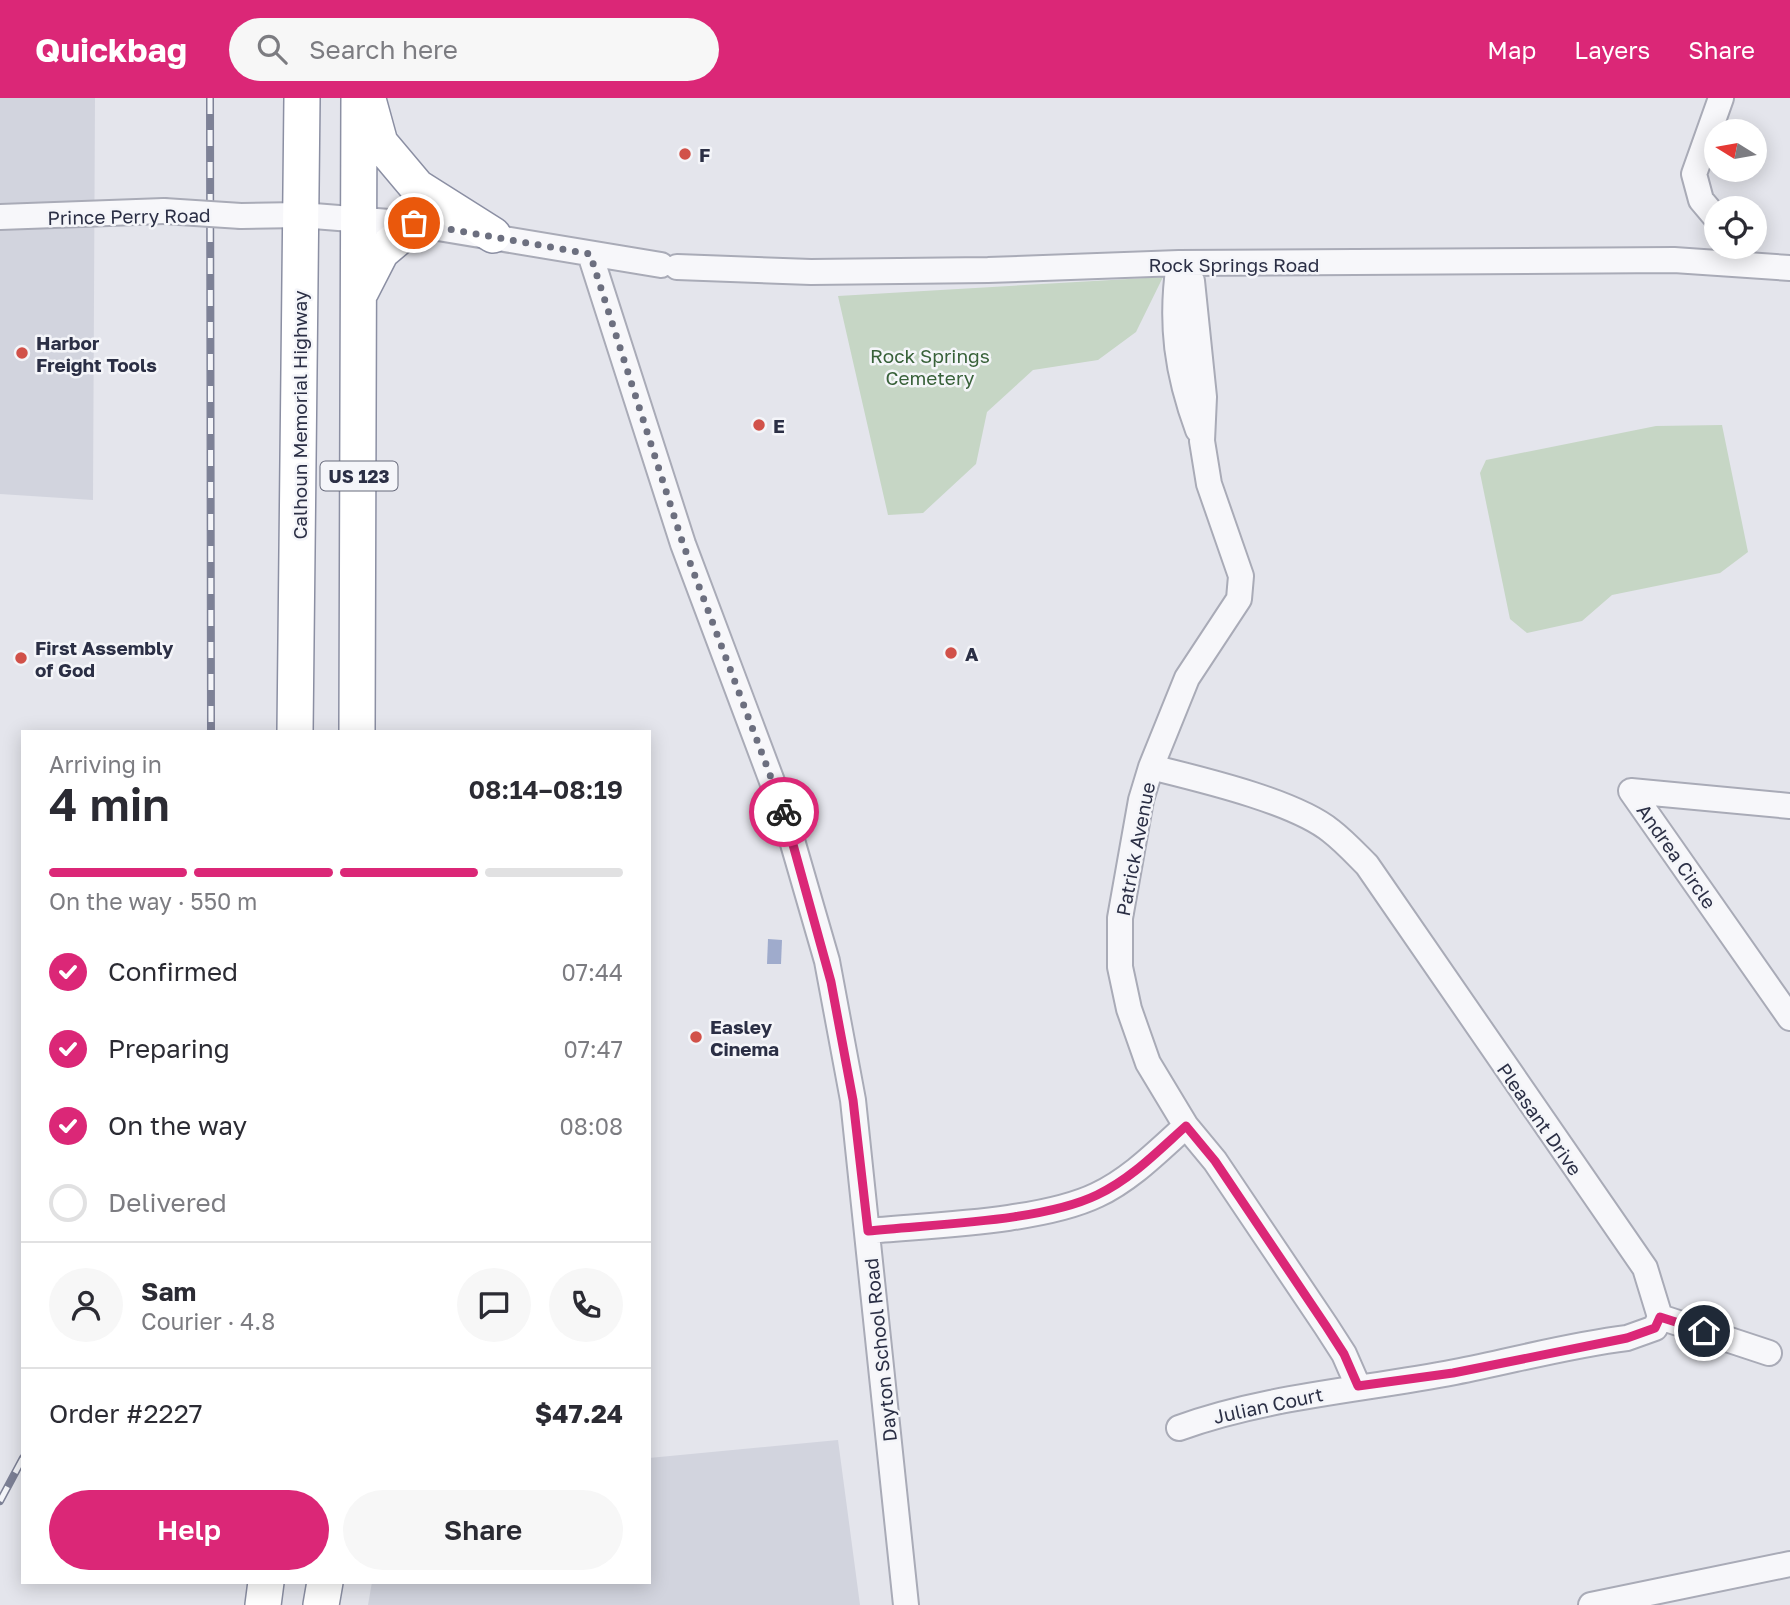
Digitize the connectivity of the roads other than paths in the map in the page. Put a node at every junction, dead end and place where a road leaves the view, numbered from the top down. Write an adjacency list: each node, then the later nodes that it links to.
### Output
1 (302, 98): 6 (highway, Calhoun Memorial Highway / US 123)
2 (359, 98): 8 (highway, US 123)
3 (367, 98): 10 (highway)
4 (1721, 98): 5 (street)
5 (1704, 204)
6 (300, 215): 7 (street, Prince Perry Road, bridge); 8 (street, Rock Springs Road); 17 (highway, Calhoun Memorial Highway / US 123)
7 (0, 217)
8 (359, 220): 9 (street, Rock Springs Road); 16 (highway, US 123)
9 (414, 223): 10 (street, Rock Springs Road); 16 (highway)
10 (493, 235): 11 (street, Rock Springs Road)
11 (590, 254): 14 (street, Rock Springs Road); 23 (street, Dayton School Road)
12 (1704, 254): 14 (street, Rock Springs Road)
13 (1748, 259): 15 (street, Rock Springs Road)
14 (1179, 263): 19 (street, Patrick Avenue)
15 (1790, 268)
16 (359, 295): 18 (highway, US 123)
17 (295, 730)
18 (357, 730)
19 (1152, 767): 22 (street, Patrick Avenue); 24 (street, Pleasant Drive)
20 (1790, 806): 21 (street, Andrea Circle)
21 (1790, 1018)
22 (1186, 1126): 23 (street); 26 (street, Patrick Avenue)
23 (868, 1231): 33 (street, Dayton School Road)
24 (1660, 1317): 25 (street); 26 (street)
25 (1769, 1353)
26 (1358, 1386): 27 (street, Julian Court)
27 (1179, 1428)
28 (1790, 1564): 34 (street)
29 (266, 1584): 31 (highway)
30 (325, 1584): 32 (highway)
31 (263, 1605)
32 (321, 1605)
33 (906, 1605)
34 (1591, 1605)

